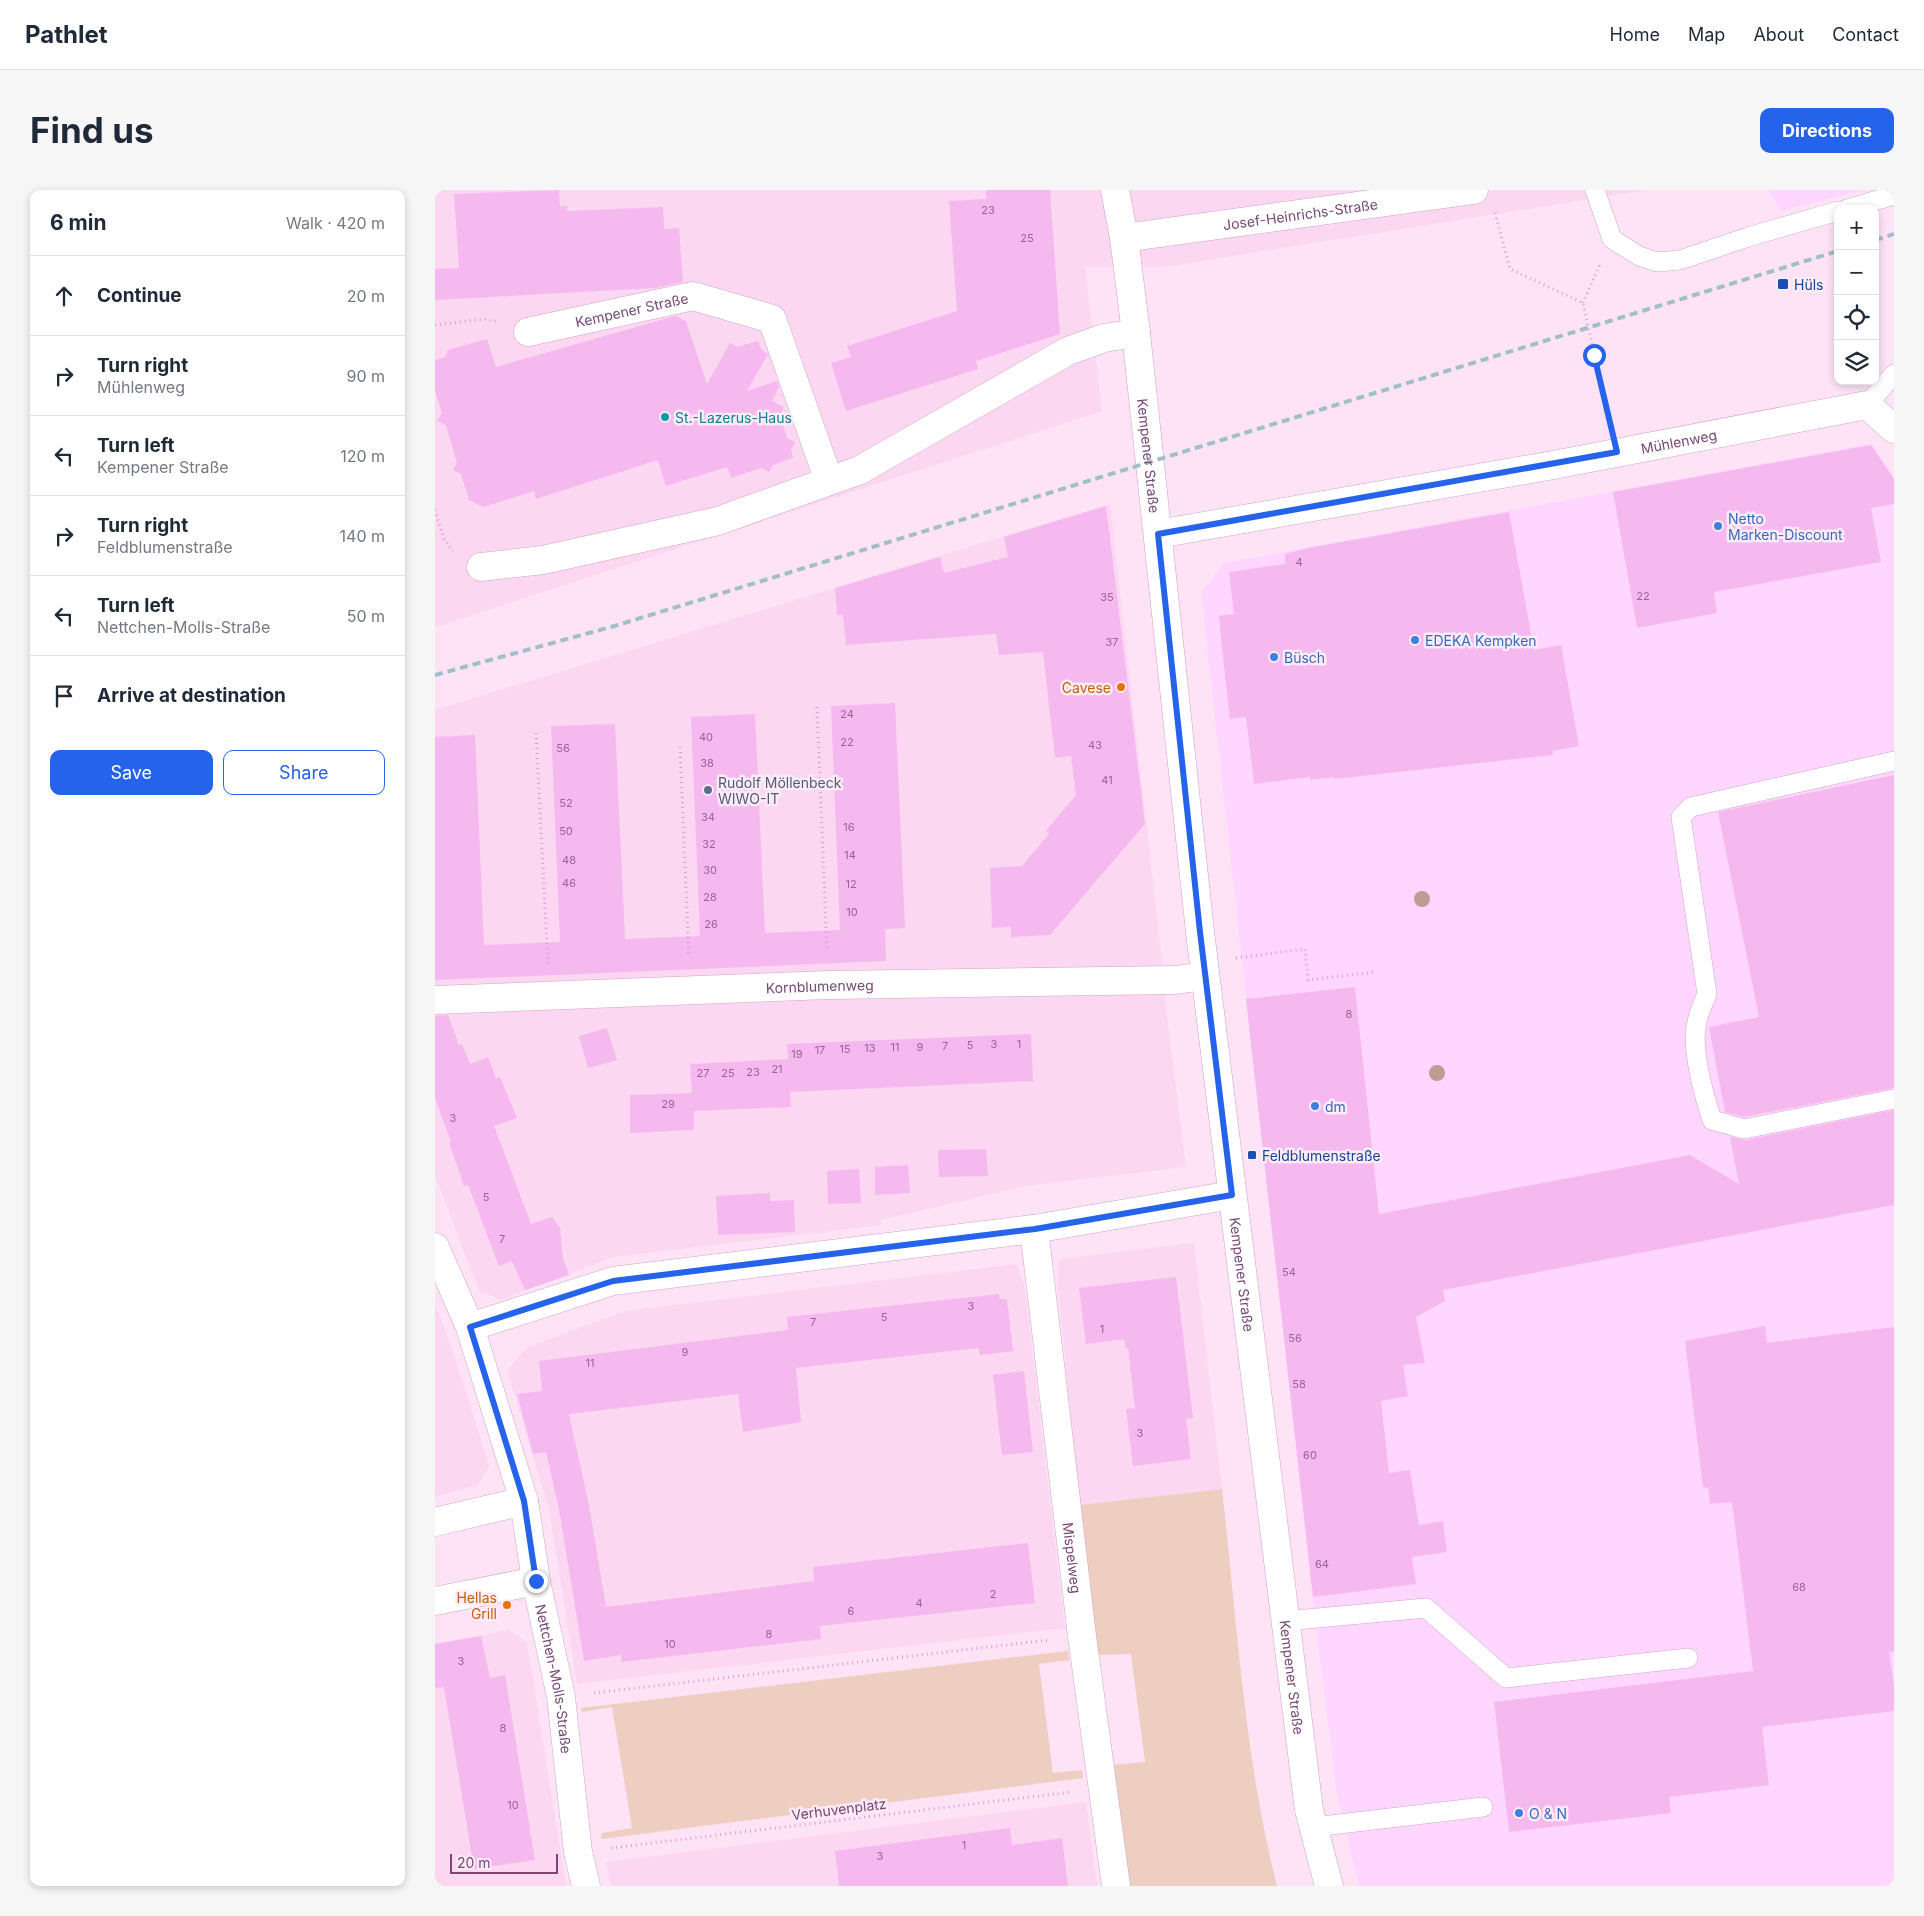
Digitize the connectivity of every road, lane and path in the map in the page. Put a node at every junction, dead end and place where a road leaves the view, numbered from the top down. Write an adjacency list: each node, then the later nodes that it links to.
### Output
1 (1115, 190): 7 (street, Kempener Straße)
2 (1595, 190): 8 (lane)
3 (1894, 195): 5 (lane)
4 (1484, 199): 7 (street, Josef-Heinrichs-Straße); 9 (path)
5 (1860, 205)
6 (1834, 212): 8 (lane)
7 (1124, 238): 12 (street, Kempener Straße)
8 (1612, 239): 9 (path)
9 (1583, 303): 16 (path)
10 (435, 325): 11 (path)
11 (528, 332): 17 (street, Kempener Straße)
12 (1136, 333): 17 (street); 19 (street, Kempener Straße)
13 (1894, 374): 14 (lane)
14 (1867, 405): 15 (street); 16 (street, Mühlenweg)
15 (1894, 429)
16 (1617, 452): 19 (street, Mühlenweg)
17 (829, 481): 20 (street)
18 (435, 510): 20 (path)
19 (1158, 534): 25 (street, Kempener Straße)
20 (481, 566)
21 (817, 707): 27 (path)
22 (536, 732): 29 (path)
23 (680, 747): 28 (path)
24 (1894, 761): 31 (lane)
25 (1204, 969): 26 (path); 27 (street, Kornblumenweg); 32 (street, Kempener Straße)
26 (1375, 972)
27 (829, 985): 28 (street, Kornblumenweg)
28 (691, 990): 29 (street, Kornblumenweg)
29 (550, 995): 30 (street, Kornblumenweg)
30 (435, 1000)
31 (1894, 1099)
32 (1232, 1195): 33 (street); 40 (street, Kempener Straße)
33 (1035, 1229): 35 (street); 41 (street, Mispelweg)
34 (435, 1247): 35 (street, Nettchen-Molls-Straße)
35 (470, 1327): 36 (street, Nettchen-Molls-Straße)
36 (524, 1501): 37 (street); 38 (street, Nettchen-Molls-Straße)
37 (435, 1522)
38 (536, 1581): 39 (street); 43 (street, Nettchen-Molls-Straße)
39 (435, 1601)
40 (1285, 1622): 42 (lane); 46 (street, Kempener Straße)
41 (1082, 1636): 43 (path); 44 (street, Mispelweg)
42 (1688, 1658)
43 (561, 1697): 47 (street, Nettchen-Molls-Straße)
44 (1102, 1788): 47 (path, Verhuvenplatz); 49 (street, Mispelweg)
45 (1483, 1807): 46 (lane)
46 (1314, 1827): 50 (street, Kempener Straße)
47 (578, 1852): 48 (street, Nettchen-Molls-Straße)
48 (586, 1886)
49 (1116, 1886)
50 (1329, 1886)

